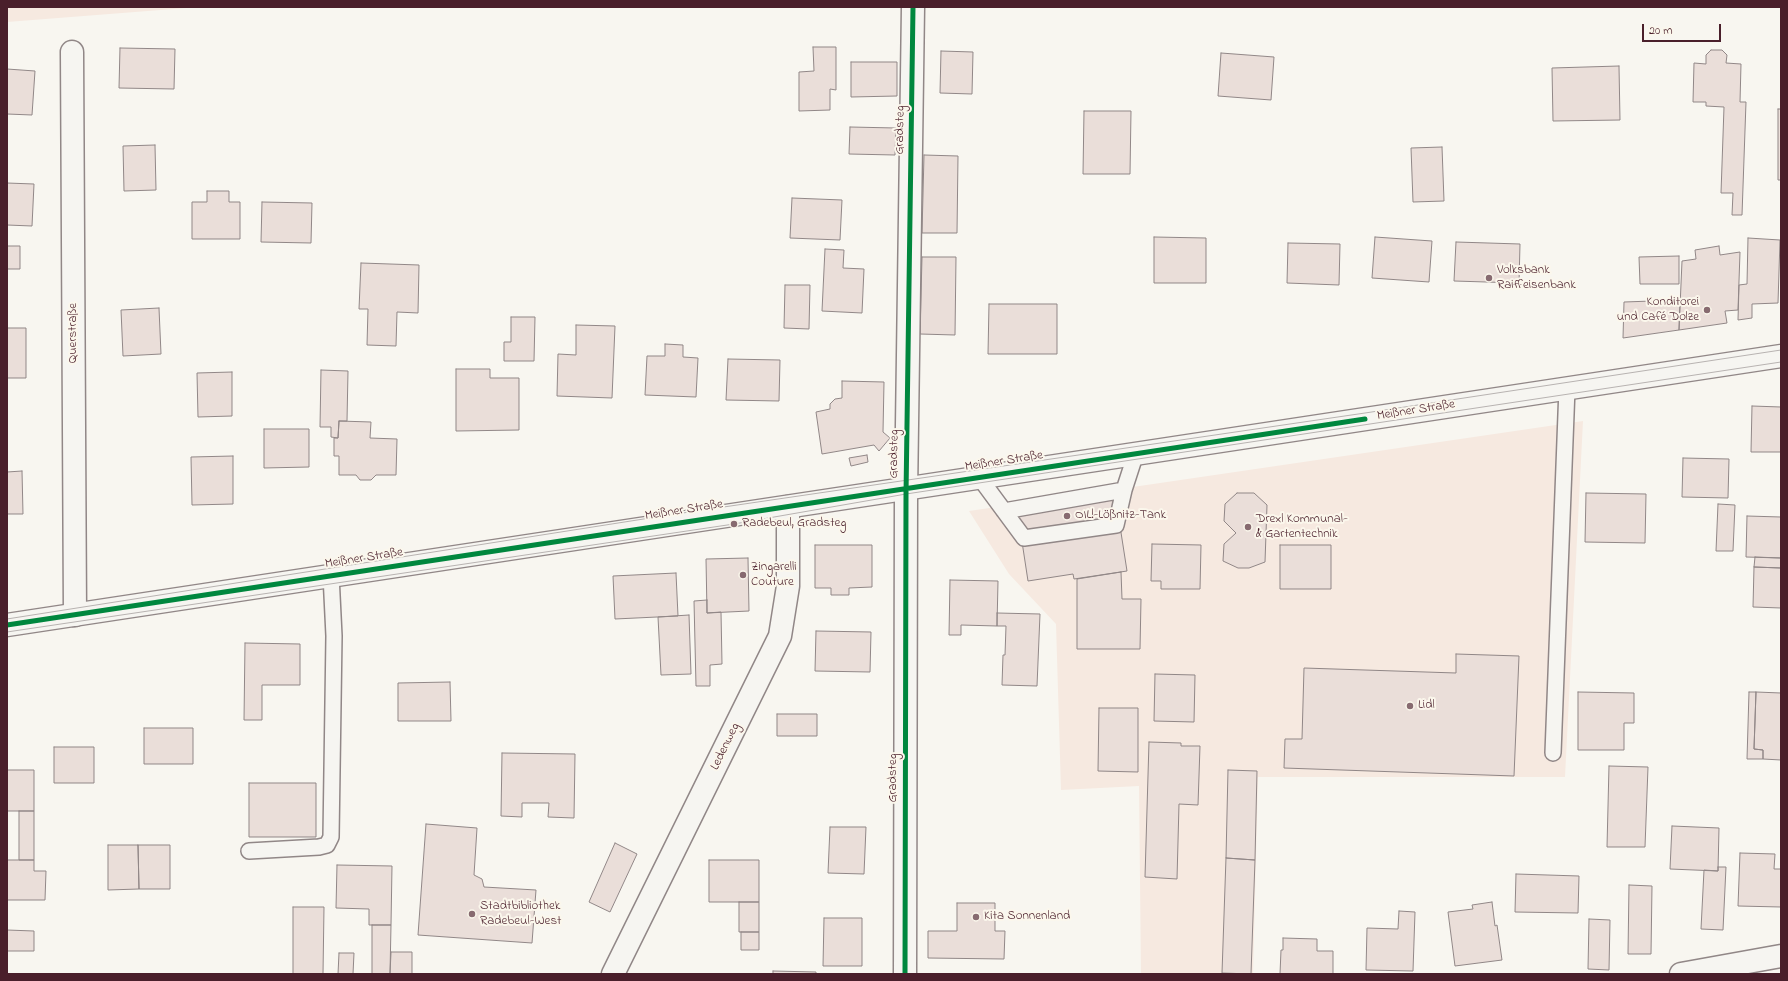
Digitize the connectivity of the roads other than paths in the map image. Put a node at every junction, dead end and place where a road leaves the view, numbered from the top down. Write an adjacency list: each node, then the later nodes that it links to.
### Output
1 (913, 7): 7 (street, Gradsteg)
2 (72, 52): 12 (street, Querstraße)
3 (1781, 356): 4 (street, Meißner Straße)
4 (1567, 388): 5 (street, Meißner Straße); 14 (lane)
5 (1136, 454): 6 (street, Meißner Straße); 8 (lane)
6 (979, 477): 7 (street, Meißner Straße); 10 (lane)
7 (906, 488): 9 (street, Meißner Straße); 18 (street, Gradsteg)
8 (1124, 490): 10 (lane); 10 (lane)
9 (788, 507): 11 (street, Meißner Straße); 17 (street, Ledenweg)
10 (1004, 510)
11 (331, 575): 12 (street, Meißner Straße); 15 (lane)
12 (75, 615): 13 (street, Meißner Straße)
13 (7, 625)
14 (1553, 753)
15 (249, 851)
16 (1781, 956): 19 (street)
17 (613, 974)
18 (905, 974)
19 (1681, 974)

